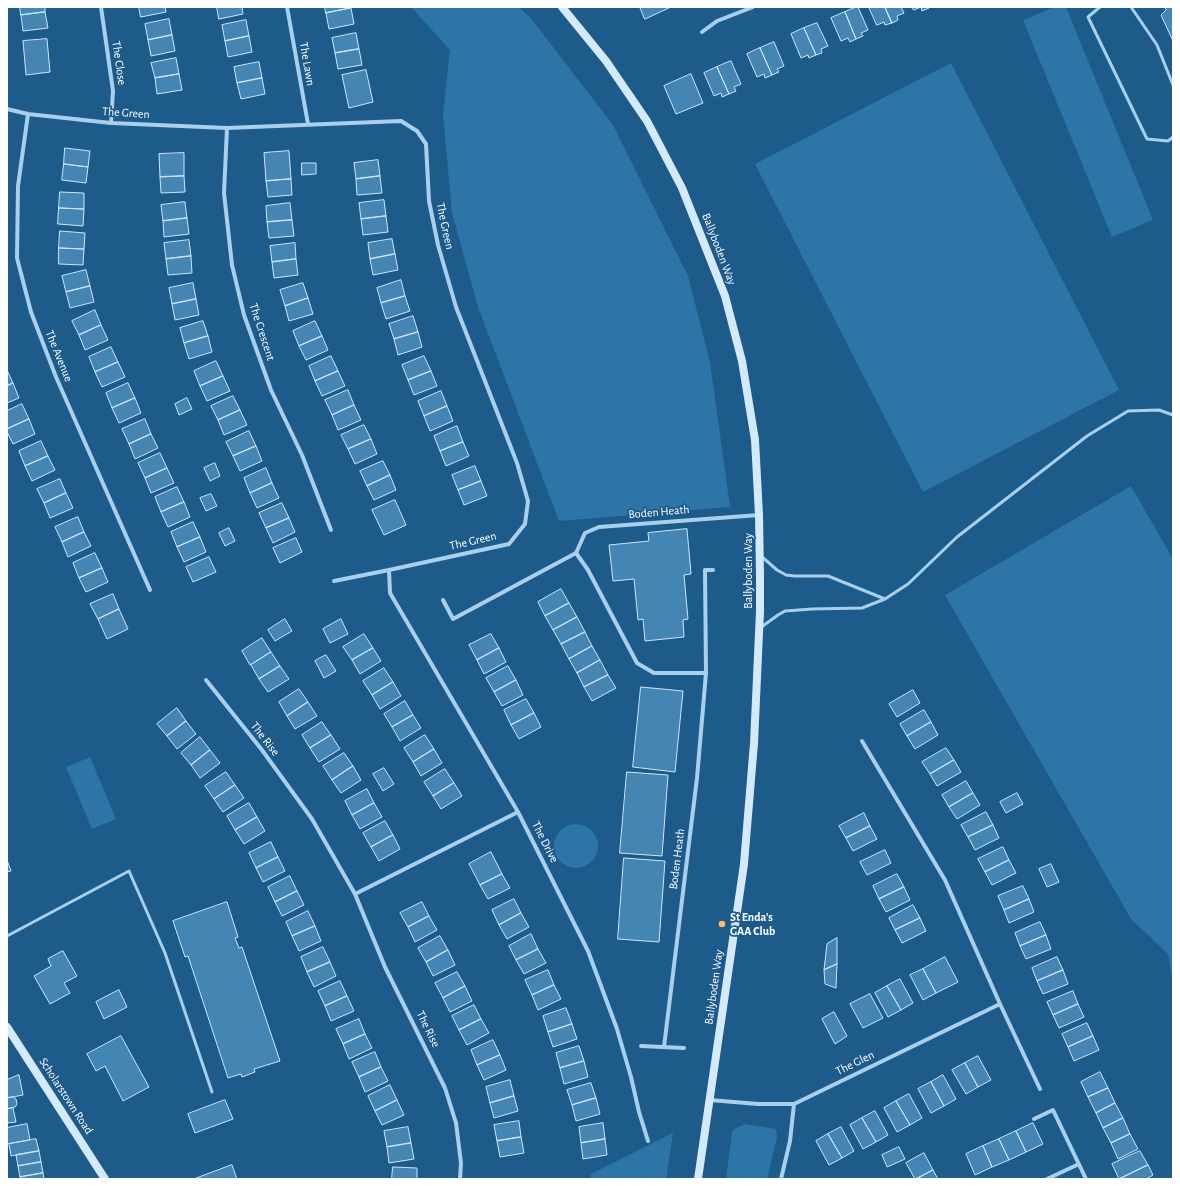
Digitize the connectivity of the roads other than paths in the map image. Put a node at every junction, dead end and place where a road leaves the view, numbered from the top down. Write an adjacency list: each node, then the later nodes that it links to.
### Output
1 (101, 7): 11 (street, The Close)
2 (287, 7): 12 (street, The Lawn)
3 (562, 7): 16 (main road, Ballyboden Way)
4 (752, 7): 7 (street)
5 (1100, 7): 14 (lane)
6 (1131, 7): 8 (lane)
7 (702, 32)
8 (1173, 85)
9 (7, 110): 10 (street, The Green)
10 (28, 114): 11 (street, The Green); 23 (street, The Avenue)
11 (111, 123): 13 (street, The Green)
12 (308, 124): 13 (street, The Green); 20 (street, The Green)
13 (227, 128): 17 (street, The Crescent)
14 (1173, 137)
15 (1173, 416): 24 (lane)
16 (760, 515): 18 (street, Boden Heath); 19 (main road, Ballyboden Way)
17 (331, 530)
18 (576, 553): 25 (street); 27 (street)
19 (760, 555): 24 (lane); 26 (main road, Ballyboden Way)
20 (388, 570): 22 (street, The Green); 30 (street, The Drive)
21 (712, 570): 27 (street, Boden Heath)
22 (334, 581)
23 (150, 590)
24 (885, 599): 26 (lane)
25 (443, 600)
26 (759, 629): 40 (main road, Ballyboden Way)
27 (706, 673): 36 (street, Boden Heath)
28 (206, 680): 31 (street, The Rise)
29 (862, 741): 33 (street)
30 (518, 812): 31 (street); 43 (street, The Drive)
31 (355, 894): 46 (street, The Rise)
32 (7, 936): 39 (lane)
33 (1000, 1004): 38 (street); 41 (street, The Glen)
34 (7, 1027): 45 (main road, Scholarstown Road)
35 (640, 1046): 36 (street)
36 (664, 1047): 37 (street)
37 (684, 1048)
38 (1040, 1088)
39 (212, 1092)
40 (710, 1100): 41 (street, The Glen); 47 (main road, Ballyboden Way)
41 (794, 1104): 48 (street)
42 (1034, 1118): 44 (street)
43 (648, 1141)
44 (1079, 1164): 49 (street); 50 (street)
45 (106, 1179)
46 (460, 1179)
47 (698, 1179)
48 (781, 1179)
49 (1047, 1179)
50 (1086, 1179)

